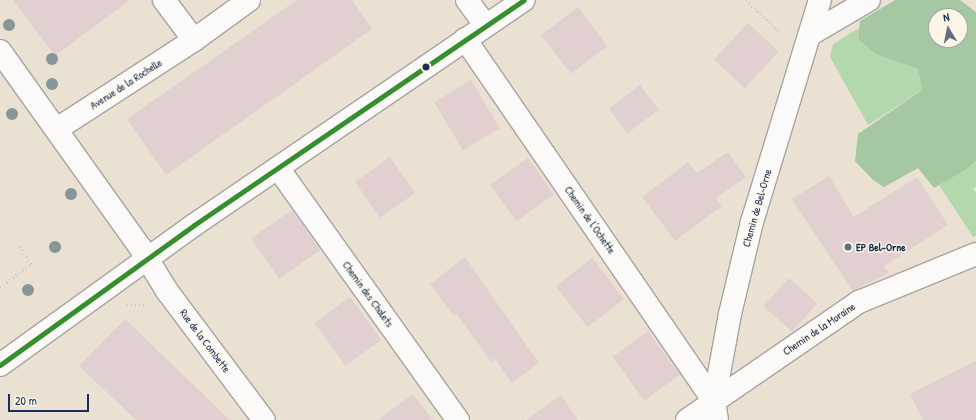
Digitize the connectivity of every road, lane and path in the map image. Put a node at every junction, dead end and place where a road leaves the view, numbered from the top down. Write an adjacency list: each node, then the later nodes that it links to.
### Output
1 (164, 0): 11 (street)
2 (249, 0): 11 (street, Avenue de la Rochelle)
3 (467, 0): 8 (street)
4 (524, 0): 8 (street)
5 (746, 0): 12 (path)
6 (820, 0): 9 (street, Chemin de Bel-Orne)
7 (869, 0): 9 (street)
8 (486, 26): 10 (street)
9 (811, 34): 21 (street, Chemin de Bel-Orne)
10 (465, 39): 15 (street); 21 (street, Chemin de l'Ochette)
11 (194, 40): 14 (street, Avenue de la Rochelle)
12 (789, 41)
13 (0, 51): 14 (street)
14 (57, 129): 18 (street)
15 (278, 168): 18 (street); 23 (street, Chemin des Chalets)
16 (17, 244): 19 (path)
17 (976, 254): 21 (street, Chemin de la Moraine)
18 (149, 260): 20 (street); 22 (street, Rue de la Combette)
19 (0, 287)
20 (0, 364)
21 (716, 410): 24 (street)
22 (264, 420)
23 (458, 420)
24 (687, 420)

